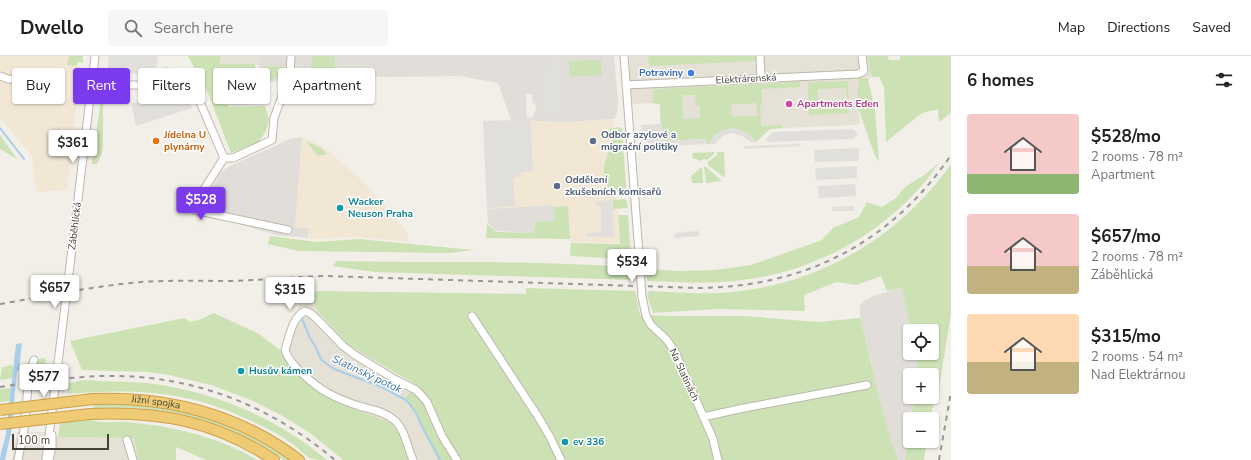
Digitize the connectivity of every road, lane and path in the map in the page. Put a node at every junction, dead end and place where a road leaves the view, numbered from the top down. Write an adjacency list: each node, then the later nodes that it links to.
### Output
1 (95, 56): 6 (street, Záběhlická)
2 (291, 56): 13 (street)
3 (624, 56): 11 (street, Na Slatinách)
4 (760, 56): 8 (street)
5 (862, 56): 8 (street, Elektrárenská)
6 (94, 68)
7 (0, 76): 9 (street)
8 (761, 78): 11 (street, Elektrárenská)
9 (12, 79)
10 (130, 85): 13 (street)
11 (626, 85): 21 (street, Na Slatinách, bridge)
12 (89, 104): 22 (street, Záběhlická, bridge)
13 (224, 158): 14 (street)
14 (288, 230)
15 (297, 310): 16 (street)
16 (305, 311): 31 (street); 32 (street)
17 (472, 316): 33 (street)
18 (34, 360): 25 (street)
19 (867, 385): 21 (street)
20 (0, 410): 30 (highway, Jižní spojka, bridge)
21 (703, 418): 34 (street, Na Slatinách)
22 (51, 419): 26 (street, Záběhlická); 27 (street, Záběhlická)
23 (0, 424): 29 (highway, Jižní spojka, bridge)
24 (127, 440): 28 (street)
25 (18, 460)
26 (46, 460)
27 (49, 460)
28 (133, 460)
29 (274, 460)
30 (299, 460)
31 (413, 460)
32 (457, 460)
33 (561, 460)
34 (718, 460)

